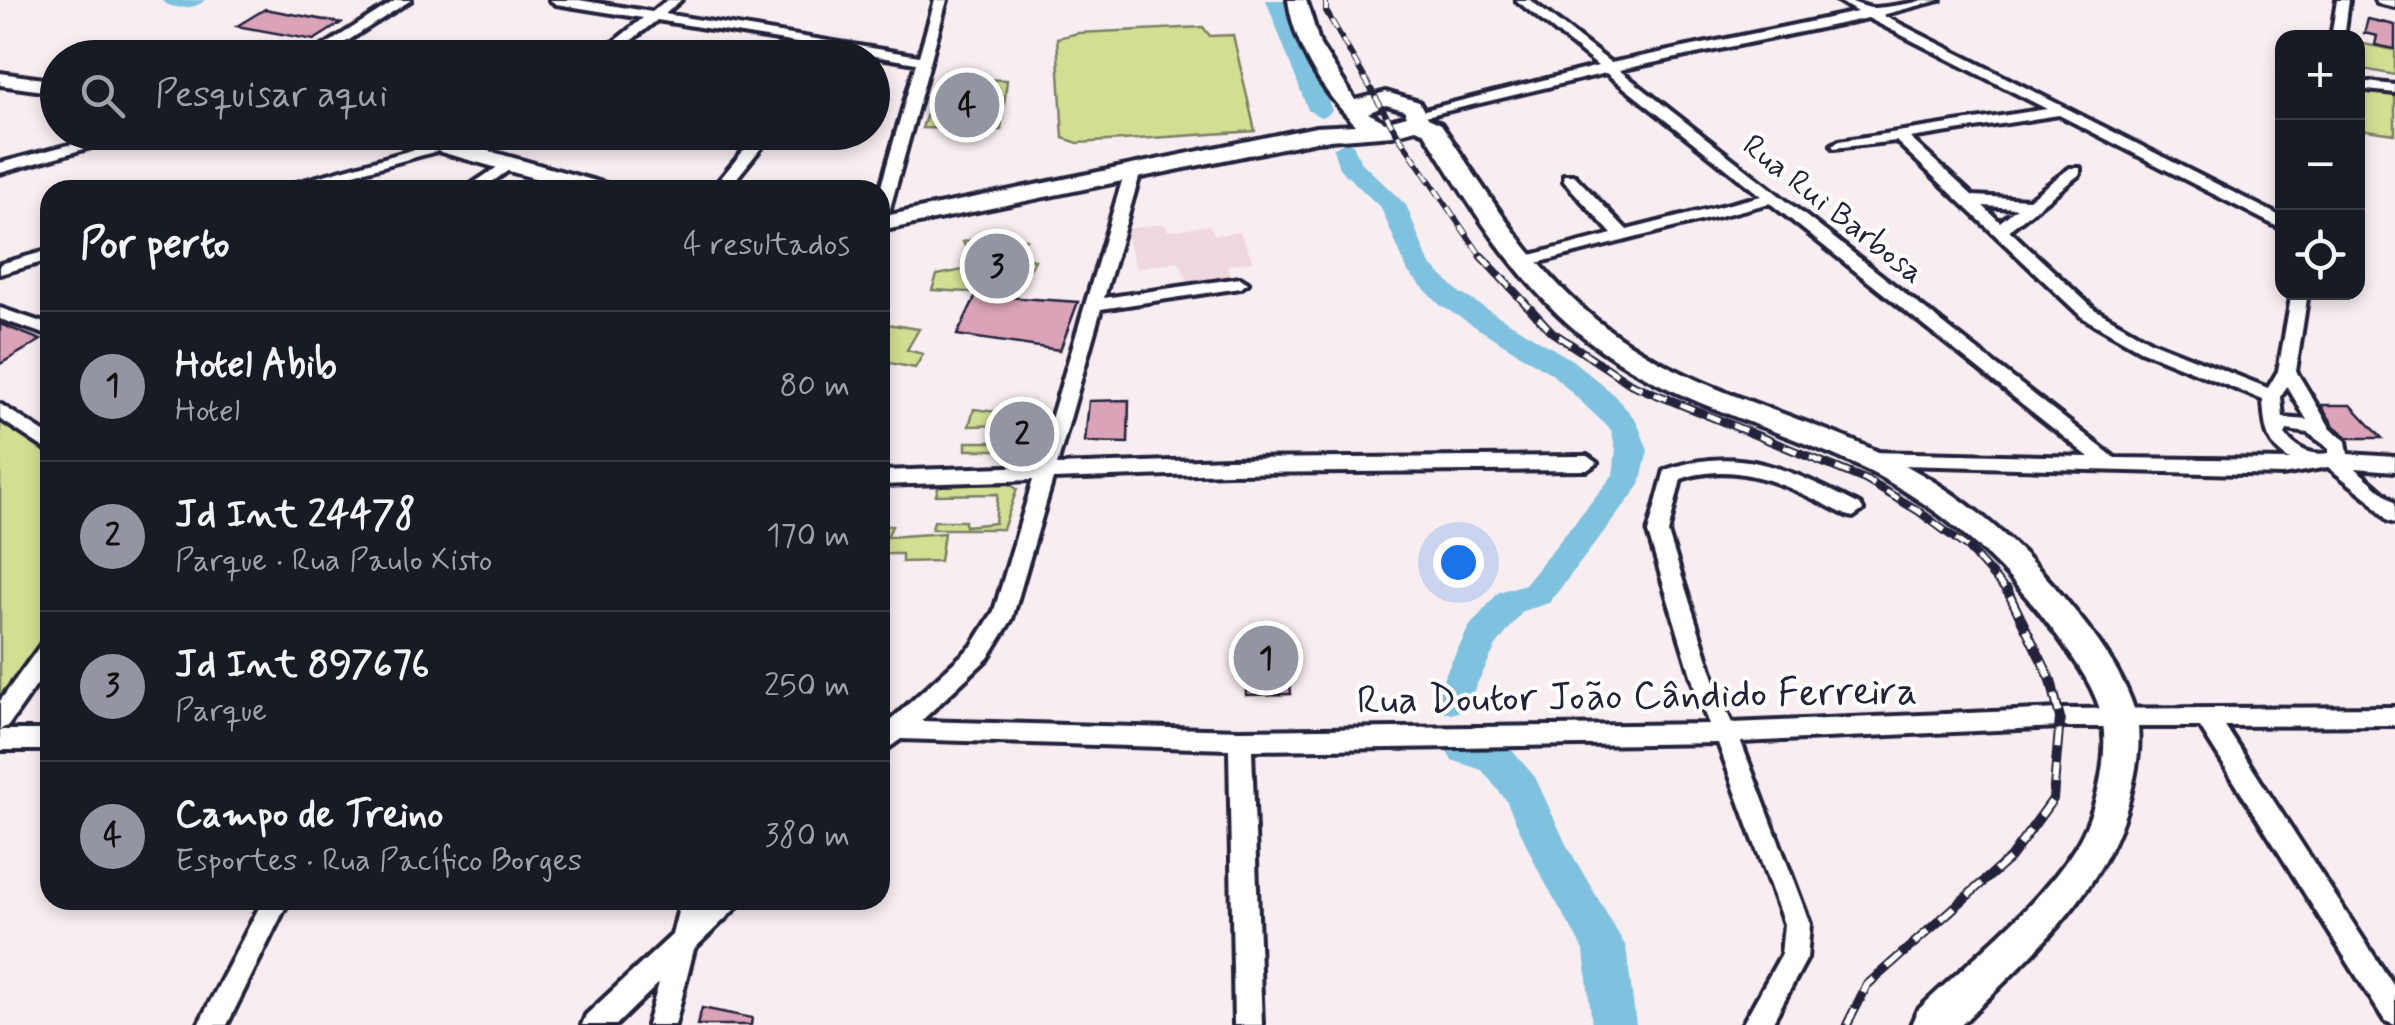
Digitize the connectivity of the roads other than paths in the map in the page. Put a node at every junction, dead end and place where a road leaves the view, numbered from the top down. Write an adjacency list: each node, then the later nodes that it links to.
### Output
1 (405, 0): 16 (street)
2 (556, 0): 14 (street)
3 (675, 0): 14 (street)
4 (941, 0): 20 (street)
5 (1297, 0): 28 (main road)
6 (1312, 0): 28 (main road)
7 (1522, 0): 21 (street, Rua Rui Barbosa)
8 (1843, 0): 13 (street)
9 (1934, 0): 13 (street)
10 (2343, 0): 15 (street)
11 (2381, 0): 12 (street)
12 (2395, 4)
13 (1865, 14): 21 (street); 29 (street)
14 (653, 16): 17 (street); 18 (street)
15 (2338, 30)
16 (340, 40)
17 (623, 40)
18 (774, 40)
19 (890, 57): 20 (street)
20 (926, 61): 50 (street)
21 (1608, 68): 27 (street); 51 (street, Rua Rui Barbosa)
22 (0, 79): 23 (main road)
23 (40, 85)
24 (2365, 85): 25 (street)
25 (2395, 89)
26 (1396, 99): 27 (street); 28 (main road); 30 (main road)
27 (1456, 104): 30 (street)
28 (1363, 110): 31 (main road); 32 (main road)
29 (2060, 111): 33 (street); 55 (street)
30 (1425, 126): 31 (main road); 59 (main road)
31 (1389, 129): 32 (main road)
32 (1316, 134): 43 (main road)
33 (1900, 137): 34 (street); 52 (street)
34 (1838, 145)
35 (68, 150): 42 (street)
36 (426, 150): 46 (street)
37 (461, 150): 40 (main road)
38 (480, 150): 40 (street)
39 (751, 150): 49 (street)
40 (475, 154): 41 (main road)
41 (508, 164): 47 (street); 48 (main road)
42 (0, 168)
43 (1133, 171): 54 (main road); 63 (street)
44 (2075, 171): 53 (street)
45 (1569, 178): 57 (street)
46 (316, 180)
47 (486, 180)
48 (566, 180)
49 (727, 180)
50 (890, 185)
51 (1772, 198): 57 (street); 74 (street, Rua Rui Barbosa)
52 (1970, 201): 53 (street); 56 (street)
53 (2032, 204): 56 (street)
54 (890, 218)
55 (2275, 219)
56 (2000, 229): 67 (street)
57 (1622, 236): 59 (street)
58 (40, 258): 60 (street)
59 (1525, 261): 72 (main road)
60 (0, 269)
61 (1240, 282): 63 (street)
62 (2299, 300): 66 (street)
63 (1093, 306): 77 (street)
64 (0, 314): 65 (street)
65 (40, 328)
66 (2287, 371): 67 (street); 71 (street)
67 (2272, 397): 69 (street)
68 (0, 410): 70 (street)
69 (2275, 433): 71 (street); 71 (street); 76 (street)
70 (40, 438)
71 (2331, 452): 75 (street); 76 (street); 80 (street)
72 (1868, 459): 74 (street); 85 (main road)
73 (1587, 463): 77 (street)
74 (2110, 464): 76 (street)
75 (2394, 464)
76 (2253, 466)
77 (1043, 474): 78 (street); 86 (street)
78 (890, 478)
79 (1853, 510): 87 (street)
80 (2395, 516)
81 (40, 663): 83 (street)
82 (2395, 716): 84 (street, Rua Doutor João Cândido Ferreira)
83 (0, 718)
84 (2208, 718): 85 (street, Rua Doutor João Cândido Ferreira); 96 (street)
85 (2120, 719): 87 (street, Rua Doutor João Cândido Ferreira); 102 (main road)
86 (890, 730)
87 (1726, 733): 91 (street, Rua Doutor João Cândido Ferreira); 101 (street)
88 (890, 734): 91 (street, Rua Doutor João Cândido Ferreira)
89 (0, 740): 90 (street)
90 (40, 740)
91 (1240, 740): 100 (street)
92 (271, 910): 97 (street)
93 (691, 910): 95 (street)
94 (718, 910): 95 (street)
95 (682, 946): 98 (street); 99 (street)
96 (2395, 1012)
97 (212, 1025)
98 (596, 1025)
99 (662, 1025)
100 (1248, 1025)
101 (1756, 1025)
102 (1932, 1025)

